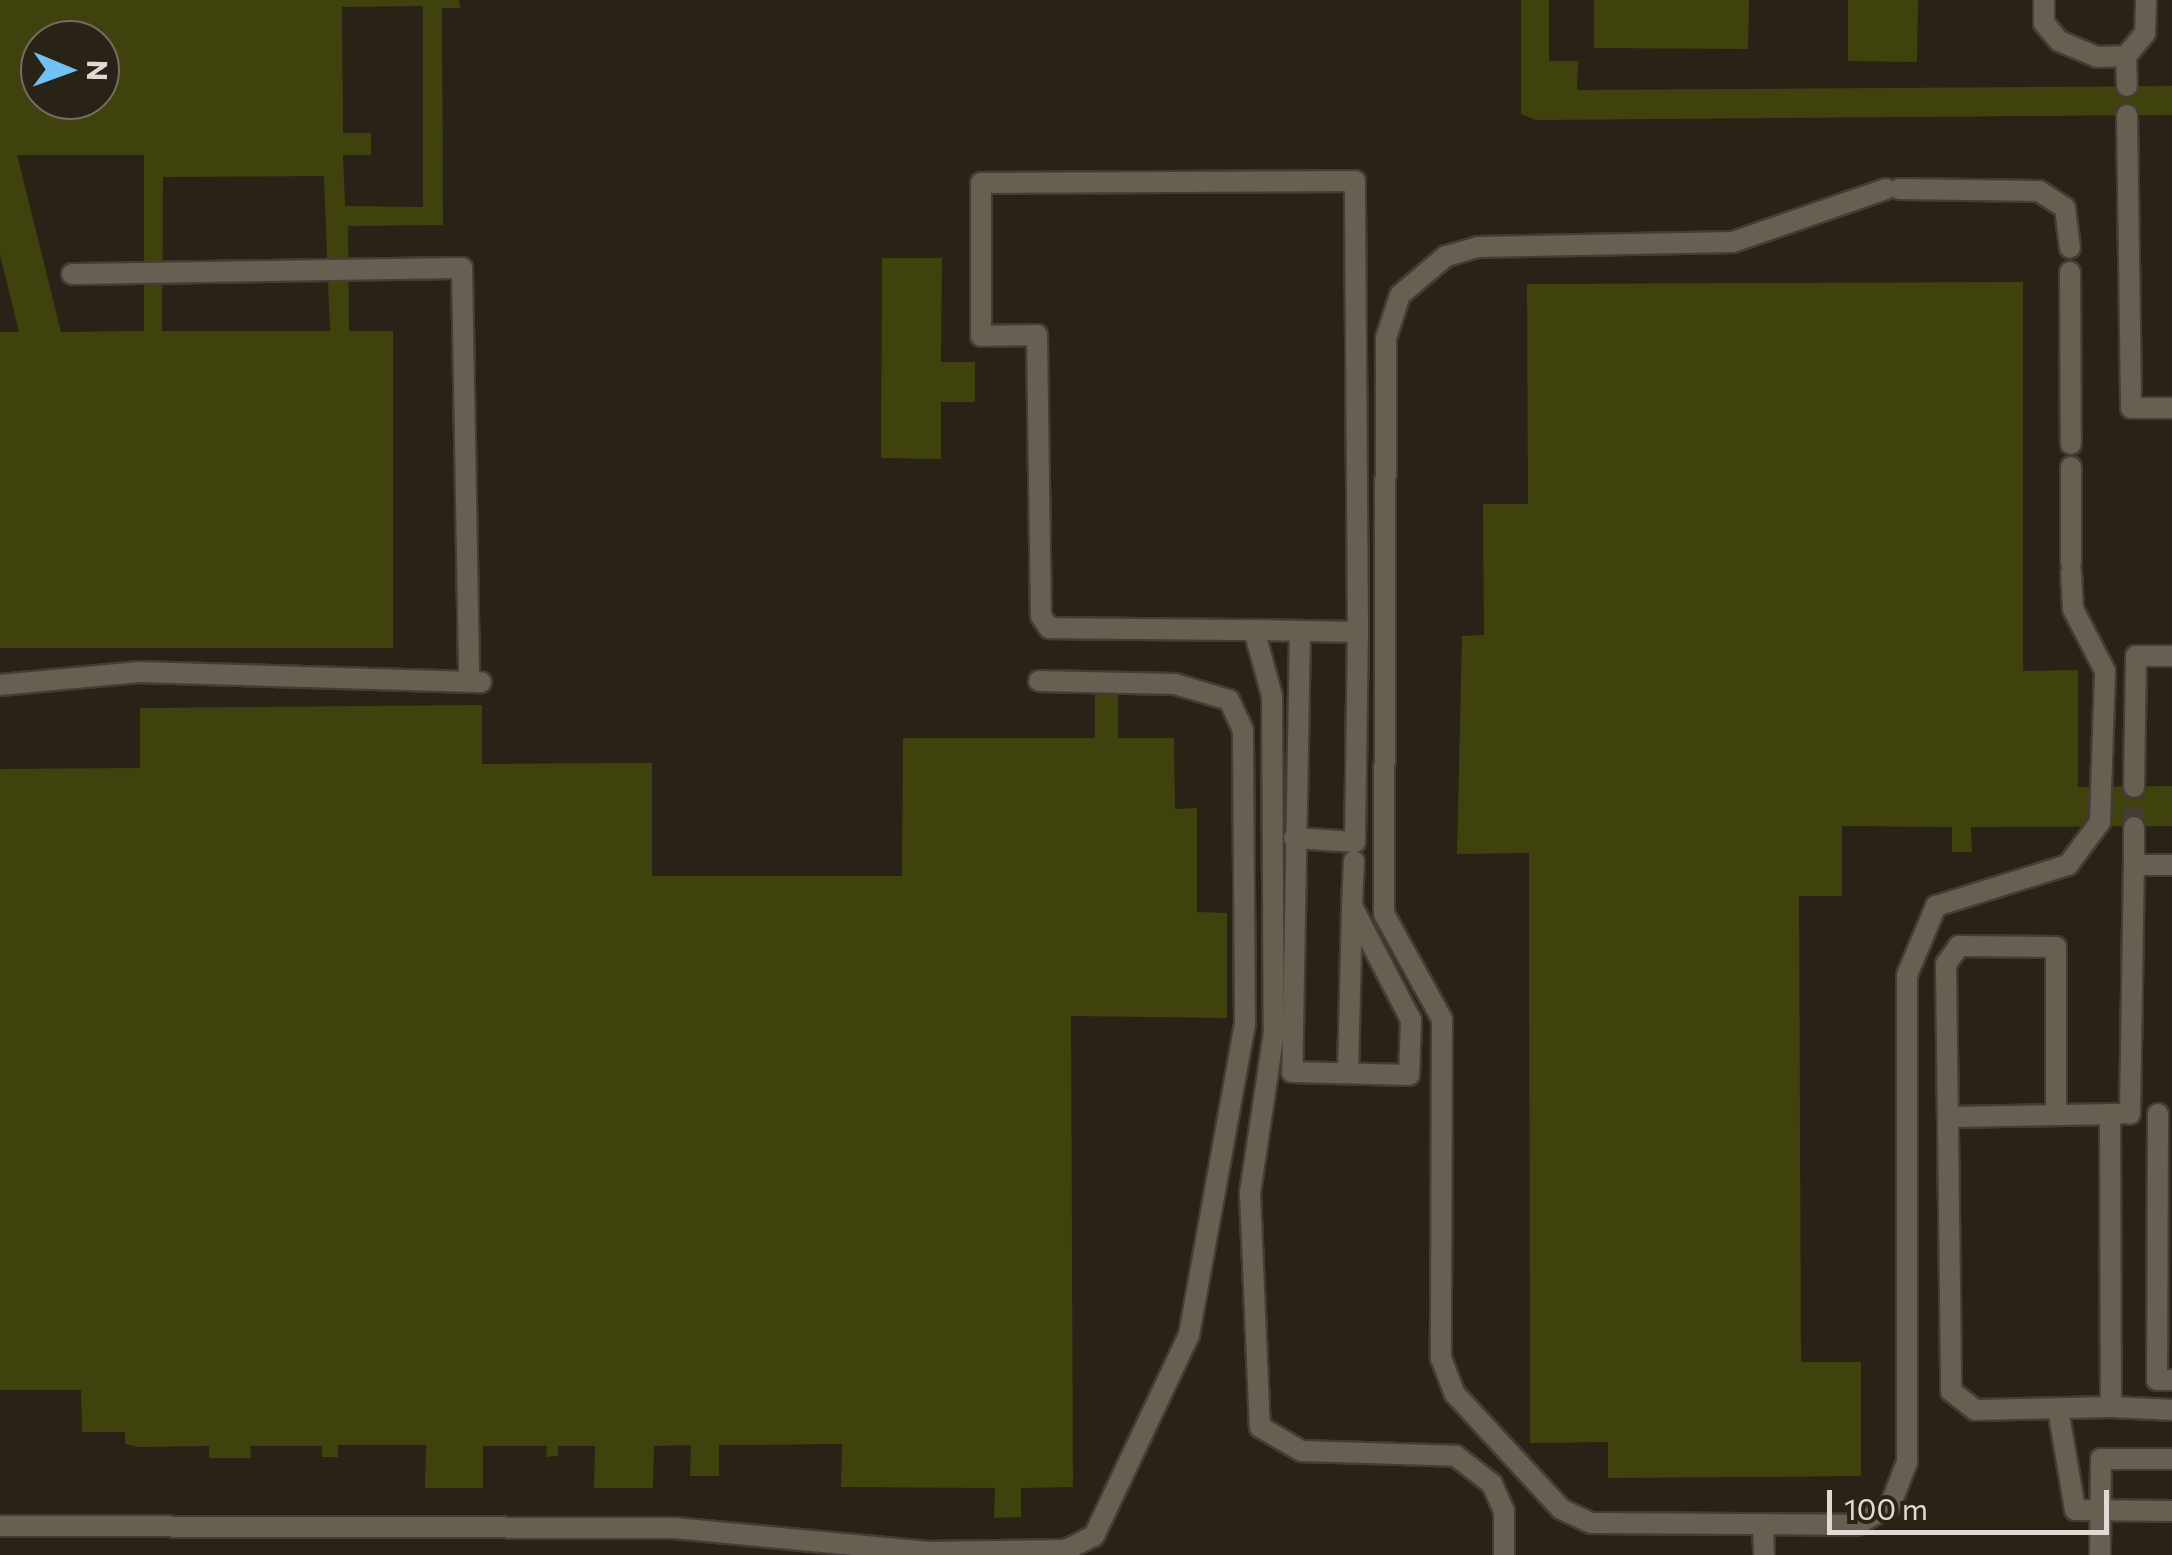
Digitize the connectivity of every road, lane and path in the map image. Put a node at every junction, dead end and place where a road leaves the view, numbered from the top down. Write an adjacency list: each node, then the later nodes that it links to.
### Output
1 (2044, 0): 3 (lane)
2 (2146, 0): 3 (lane)
3 (2126, 56): 4 (lane)
4 (2127, 86)
5 (2126, 115): 9 (lane)
6 (2070, 248): 37 (lane)
7 (2070, 272): 10 (lane)
8 (72, 274): 17 (lane)
9 (2172, 408)
10 (2071, 444)
11 (2071, 468): 37 (lane)
12 (1254, 630): 13 (lane); 14 (lane); 39 (lane)
13 (1300, 631): 14 (lane); 20 (lane)
14 (1358, 632): 20 (lane)
15 (2172, 656): 18 (lane)
16 (1039, 681): 38 (lane)
17 (0, 686)
18 (2134, 786)
19 (2134, 826): 22 (lane)
20 (1294, 838): 25 (lane)
21 (1354, 861): 24 (lane)
22 (2134, 865): 23 (lane); 26 (lane)
23 (2172, 865)
24 (1352, 906): 25 (lane); 25 (lane)
25 (1348, 1074)
26 (2120, 1114): 27 (lane); 28 (lane); 31 (lane)
27 (2165, 1114): 30 (lane)
28 (2056, 1115): 29 (lane); 29 (lane)
29 (1948, 1117): 32 (lane)
30 (2172, 1380)
31 (2110, 1407): 32 (lane); 33 (lane)
32 (2058, 1409): 35 (lane)
33 (2172, 1410)
34 (2172, 1459): 35 (lane)
35 (2100, 1511): 36 (lane); 41 (lane)
36 (2172, 1511)
37 (1763, 1524): 40 (lane)
38 (0, 1526)
39 (1504, 1555)
40 (1764, 1555)
41 (2100, 1555)

